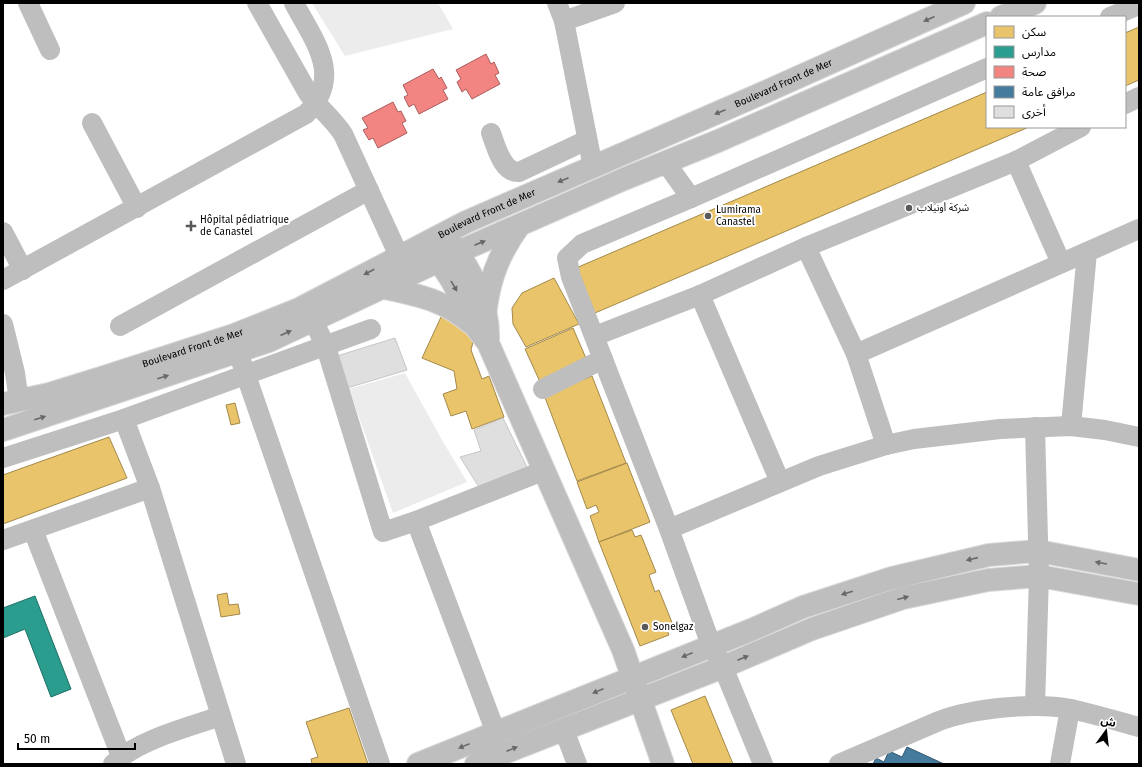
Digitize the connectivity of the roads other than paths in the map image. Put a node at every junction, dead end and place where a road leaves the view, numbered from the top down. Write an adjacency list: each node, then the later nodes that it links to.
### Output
1 (28, 3): 12 (street)
2 (257, 3): 15 (street)
3 (294, 3): 15 (street)
4 (615, 3): 8 (street)
5 (964, 3): 23 (main road, Boulevard Front de Mer, one-way to 23)
6 (1035, 3): 9 (main road)
7 (1139, 5): 10 (street)
8 (560, 12): 20 (street)
9 (1003, 16)
10 (1112, 16)
11 (986, 22): 22 (main road)
12 (50, 50)
13 (986, 68): 25 (street)
14 (1139, 97): 16 (street)
15 (316, 104): 24 (street); 26 (street)
16 (1126, 104)
17 (92, 123): 26 (street)
18 (1079, 128): 21 (street)
19 (491, 133): 20 (street)
20 (587, 140): 23 (street)
21 (1016, 161): 31 (street); 34 (street)
22 (666, 163): 25 (street); 27 (main road)
23 (593, 167): 30 (main road, Boulevard Front de Mer, one-way to 30)
24 (369, 190): 35 (street); 43 (street)
25 (691, 198): 46 (street)
26 (137, 208): 36 (street)
27 (519, 226): 33 (main road, one-way to 27); 40 (main road)
28 (1139, 229): 32 (street)
29 (3, 232): 36 (street)
30 (435, 237): 33 (main road); 35 (main road, Boulevard Front de Mer)
31 (806, 247): 39 (street); 49 (street)
32 (1087, 252): 34 (street); 55 (street)
33 (449, 256): 35 (main road); 40 (main road); 45 (main road, one-way to 45)
34 (1061, 263): 49 (street)
35 (403, 265): 38 (main road); 53 (main road, Boulevard Front de Mer, one-way to 53)
36 (23, 270): 37 (street)
37 (3, 280)
38 (380, 287): 41 (main road); 45 (main road)
39 (700, 295): 46 (street); 62 (street)
40 (486, 308): 45 (main road)
41 (313, 320): 47 (street); 48 (main road, one-way to 41)
42 (3, 324): 53 (street)
43 (120, 326)
44 (371, 329): 47 (street)
45 (483, 336): 61 (main road)
46 (595, 336): 50 (street)
47 (326, 347): 51 (street); 64 (street)
48 (238, 352): 51 (street); 57 (main road, one-way to 48)
49 (856, 354): 59 (street)
50 (603, 359): 52 (street); 65 (street)
51 (245, 373): 54 (street); 84 (street)
52 (543, 389)
53 (11, 403)
54 (124, 419): 60 (street); 63 (street)
55 (1071, 426): 56 (street); 58 (street)
56 (1035, 427): 59 (street); 68 (street)
57 (3, 430)
58 (1139, 438)
59 (886, 445): 62 (street)
60 (3, 458)
61 (543, 470): 64 (street); 74 (main road)
62 (780, 482): 65 (street)
63 (150, 488): 66 (street); 78 (street)
64 (416, 521): 81 (street)
65 (669, 529): 72 (street)
66 (33, 530): 67 (street); 82 (street)
67 (3, 540)
68 (1038, 551): 69 (main road, one-way to 68); 70 (street); 72 (main road, one-way to 72)
69 (1139, 570)
70 (1039, 576): 71 (main road); 73 (main road, one-way to 70); 76 (street)
71 (1139, 594)
72 (710, 645): 73 (street); 74 (main road, one-way to 74)
73 (723, 667): 75 (main road); 89 (street)
74 (634, 676): 75 (main road); 81 (main road, one-way to 81)
75 (641, 698): 80 (main road); 88 (main road)
76 (1035, 706): 77 (street); 90 (street)
77 (1070, 709): 79 (street); 91 (street)
78 (221, 716): 82 (street); 83 (street)
79 (1139, 727)
80 (564, 730): 86 (main road, one-way to 80); 87 (street)
81 (496, 733): 85 (main road, one-way to 85)
82 (117, 760)
83 (236, 764)
84 (380, 764)
85 (418, 764)
86 (476, 764)
87 (577, 764)
88 (663, 764)
89 (763, 764)
90 (840, 764)
91 (1060, 764)

